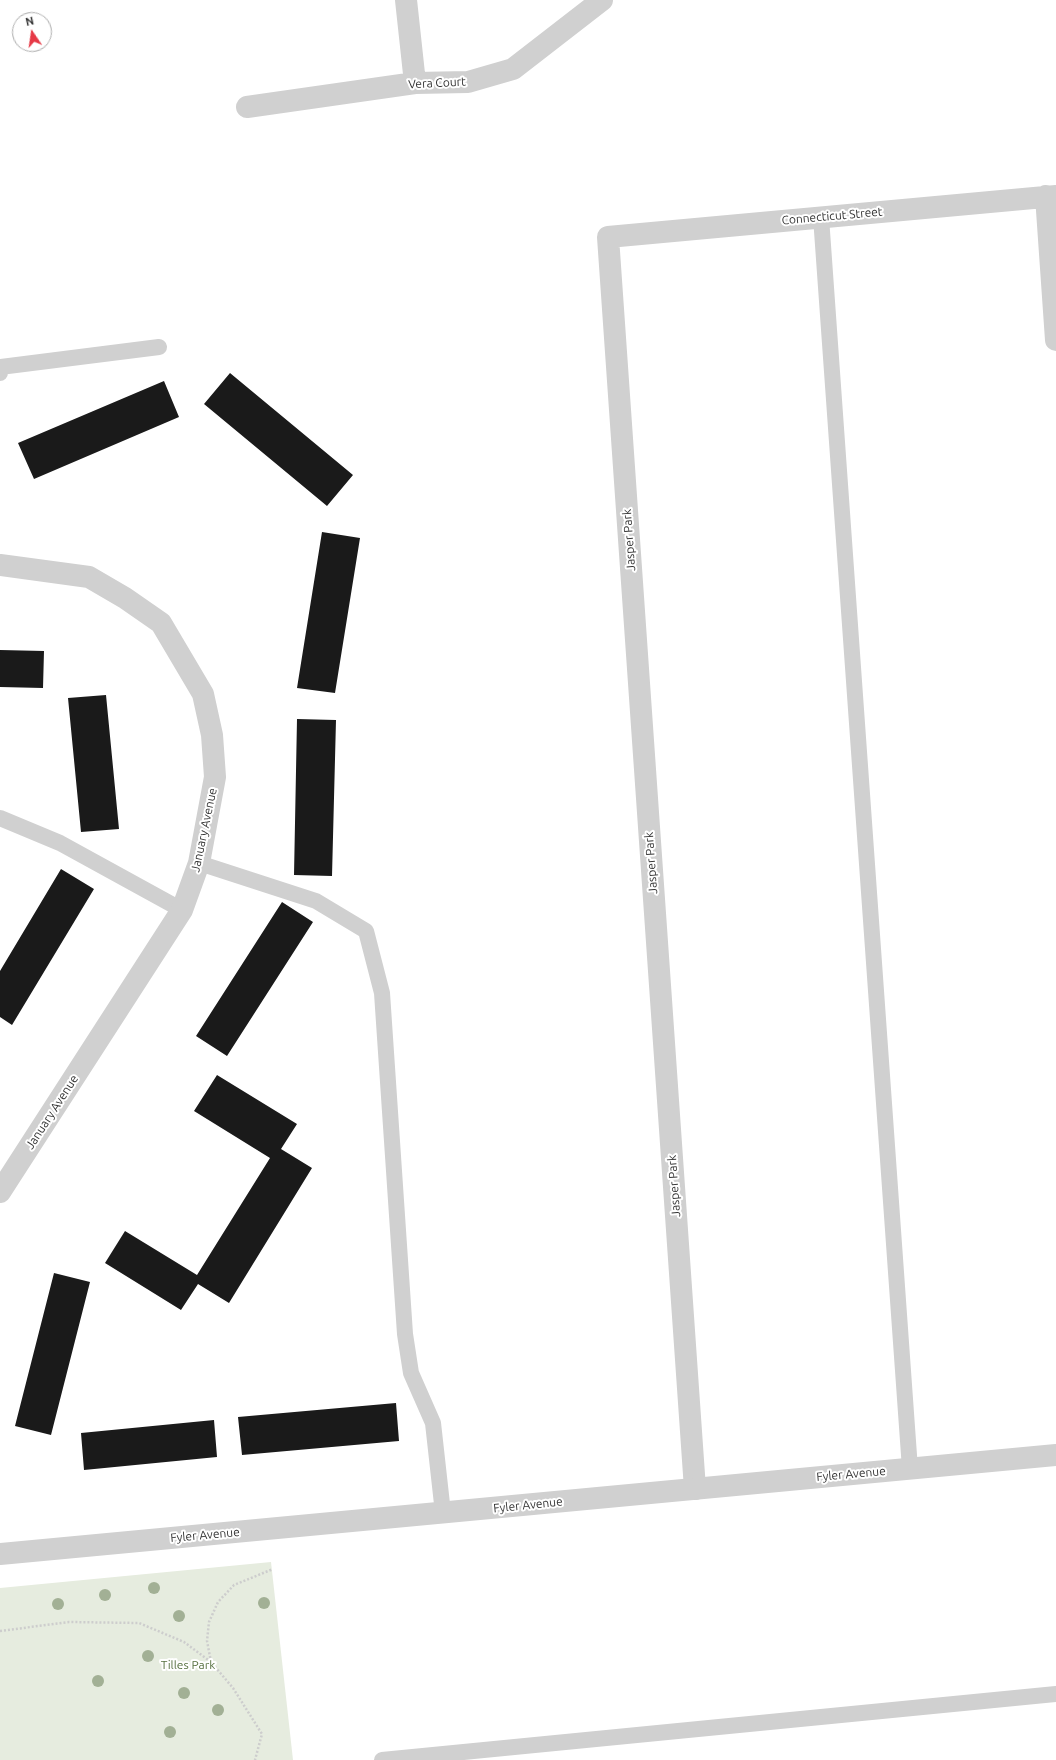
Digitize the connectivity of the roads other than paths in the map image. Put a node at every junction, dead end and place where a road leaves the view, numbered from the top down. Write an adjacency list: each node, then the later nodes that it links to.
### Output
1 (406, 0): 3 (street)
2 (602, 0): 3 (street, Vera Court)
3 (415, 83): 4 (street, Vera Court)
4 (247, 108)
5 (1051, 196): 6 (street, Connecticut Street); 8 (street)
6 (821, 217): 7 (street, Connecticut Street); 17 (lane)
7 (608, 237): 18 (street, Jasper Park)
8 (1056, 340)
9 (159, 347): 10 (lane)
10 (0, 373)
11 (0, 565): 13 (street, January Avenue)
12 (0, 818): 14 (lane)
13 (199, 863): 14 (street, January Avenue); 19 (lane)
14 (182, 910): 15 (street, January Avenue)
15 (0, 1192)
16 (1056, 1455): 17 (street, Fyler Avenue)
17 (910, 1469): 18 (street, Fyler Avenue)
18 (695, 1489): 19 (street, Fyler Avenue)
19 (443, 1514): 20 (street, Fyler Avenue)
20 (0, 1554)
21 (1056, 1694): 22 (lane)
22 (382, 1760)

